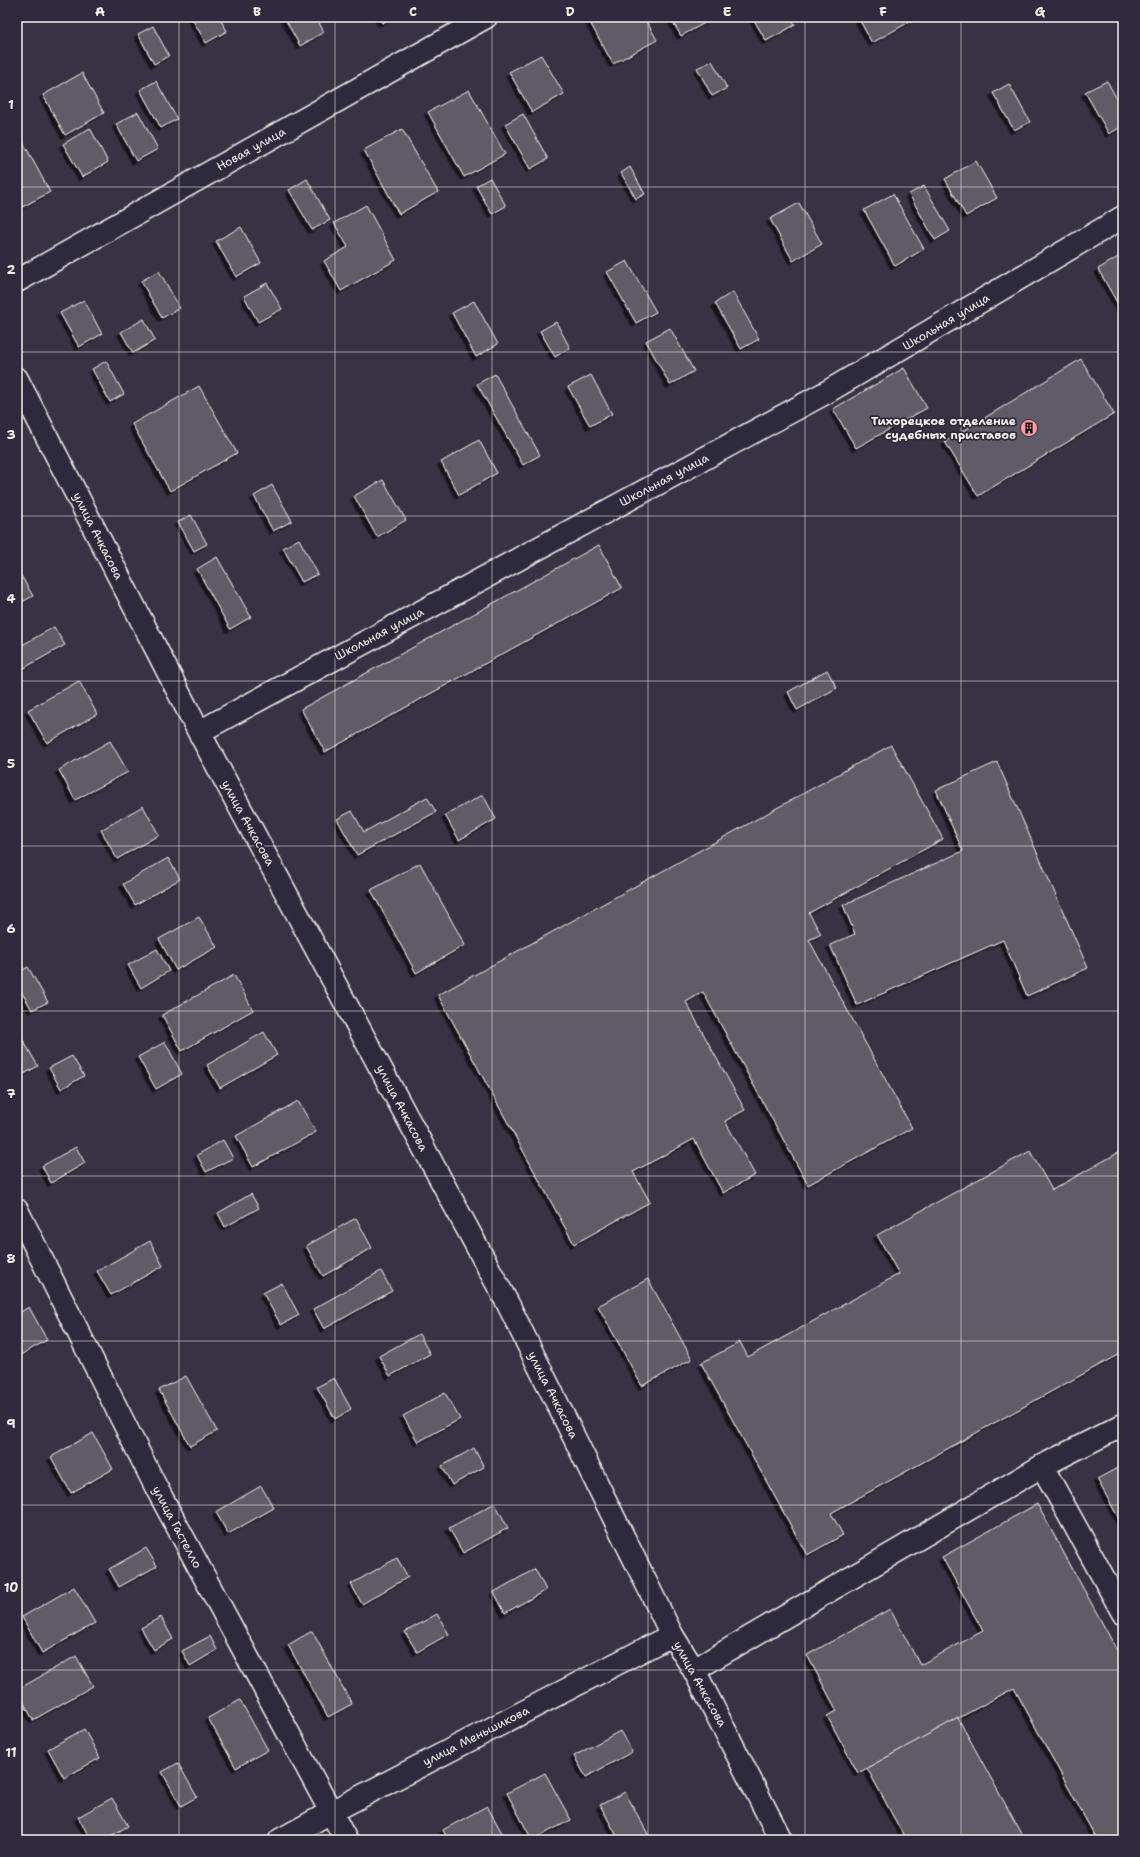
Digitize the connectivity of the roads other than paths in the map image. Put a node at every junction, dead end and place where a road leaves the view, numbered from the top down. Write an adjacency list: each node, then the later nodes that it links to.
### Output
1 (486, 17): 3 (street, Новая улица)
2 (1123, 217): 5 (street, Школьная улица)
3 (17, 281)
4 (17, 379): 5 (street, улица Ачкасова)
5 (198, 732): 10 (street, улица Ачкасова)
6 (17, 1210): 12 (street, улица Гастелло)
7 (1123, 1425): 8 (street)
8 (1042, 1466): 9 (street); 11 (street)
9 (1123, 1613)
10 (672, 1635): 11 (street, улица Ачкасова); 12 (street, улица Меньшикова)
11 (694, 1670): 15 (street, улица Ачкасова)
12 (331, 1812): 13 (street, улица Меньшикова); 14 (street, улица Гастелло)
13 (280, 1840)
14 (346, 1840)
15 (781, 1840)

